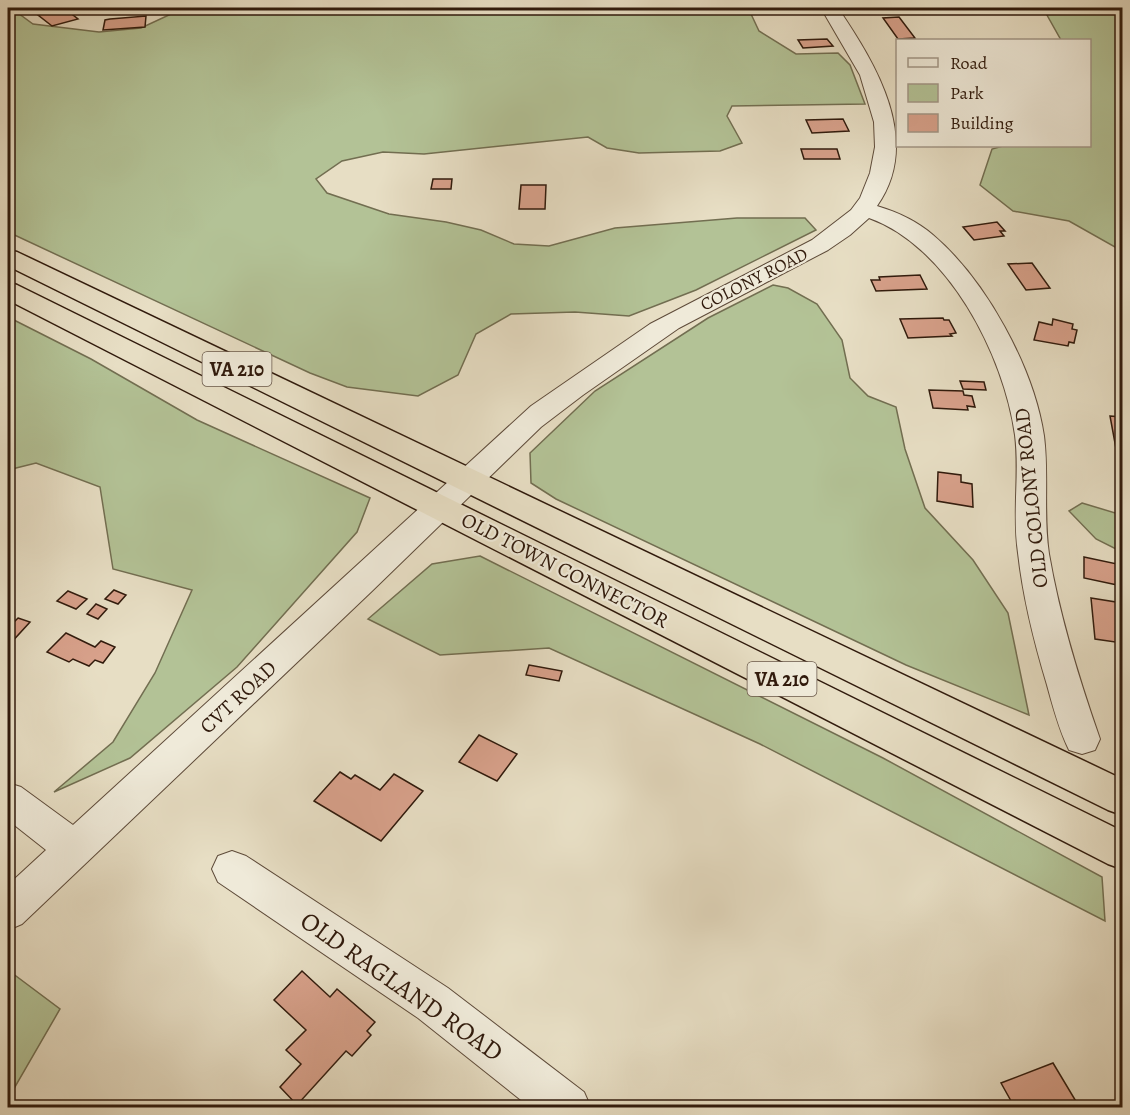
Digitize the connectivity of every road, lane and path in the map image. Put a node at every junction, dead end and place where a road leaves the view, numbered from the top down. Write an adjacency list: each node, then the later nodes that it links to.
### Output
1 (830, 8): 2 (street, COLONY ROAD)
2 (865, 210): 5 (street, COLONY ROAD); 7 (street, OLD COLONY ROAD)
3 (8, 257): 5 (highway, OLD TOWN CONNECTOR / VA 210)
4 (8, 290): 6 (highway, OLD TOWN CONNECTOR / VA 210)
5 (468, 481): 6 (street, CVT ROAD); 8 (highway, OLD TOWN CONNECTOR / VA 210)
6 (441, 508): 10 (street, CVT ROAD); 11 (highway, OLD TOWN CONNECTOR / VA 210)
7 (1082, 740)
8 (1122, 798)
9 (8, 799): 10 (street)
10 (75, 849): 13 (street, CVT ROAD)
11 (1122, 851)
12 (232, 869): 14 (street, OLD RAGLAND ROAD)
13 (8, 911)
14 (568, 1107)

